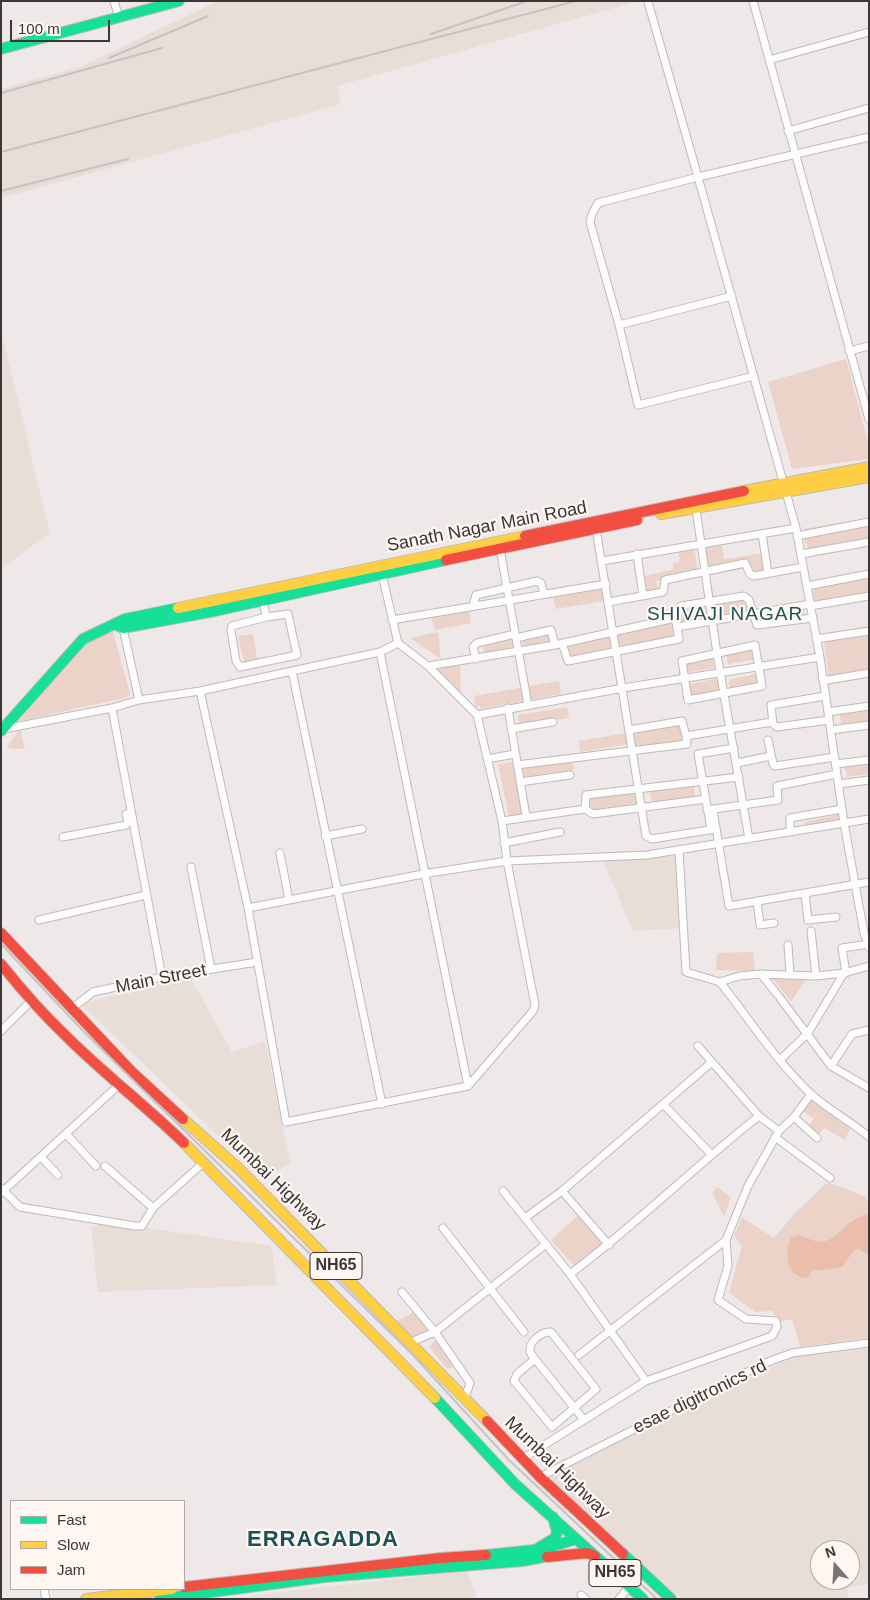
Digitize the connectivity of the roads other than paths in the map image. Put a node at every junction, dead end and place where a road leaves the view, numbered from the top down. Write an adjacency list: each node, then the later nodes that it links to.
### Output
1 (114, 1): 5 (street)
2 (179, 1): 5 (main road)
3 (753, 1): 8 (street)
4 (648, 2): 13 (street)
5 (119, 18): 7 (main road)
6 (869, 32): 8 (street)
7 (1, 48)
8 (769, 60): 10 (street)
9 (869, 108): 10 (street)
10 (788, 131): 12 (street)
11 (869, 137): 12 (street)
12 (794, 154): 13 (street); 17 (street)
13 (698, 177): 14 (street); 15 (street)
14 (732, 296): 15 (street); 18 (street)
15 (619, 325): 18 (street)
16 (869, 346): 17 (street)
17 (849, 351): 19 (street)
18 (754, 376): 22 (street)
19 (869, 419)
20 (869, 467): 22 (main road, Sanath Nagar Main Road)
21 (869, 477): 22 (main road, Sanath Nagar Main Road)
22 (785, 487): 23 (main road); 26 (street); 35 (main road, Sanath Nagar Main Road)
23 (696, 509): 25 (main road); 29 (street)
24 (869, 522): 26 (street)
25 (596, 529): 30 (main road); 33 (street)
26 (796, 532): 27 (street); 32 (street)
27 (762, 534): 29 (street); 37 (street)
28 (869, 542): 32 (street)
29 (701, 543): 31 (street); 36 (street)
30 (500, 549): 35 (main road); 41 (street)
31 (637, 554): 33 (street); 43 (street)
32 (801, 554): 34 (street)
33 (602, 560): 39 (street)
34 (803, 567): 37 (street); 40 (street)
35 (380, 569): 45 (main road); 55 (street); 57 (main road, Sanath Nagar Main Road)
36 (705, 572): 37 (street); 43 (street); 48 (street)
37 (768, 573)
38 (869, 574): 40 (street)
39 (606, 584): 42 (street); 47 (street)
40 (806, 586): 49 (street)
41 (506, 587): 42 (street); 46 (street); 50 (street)
42 (544, 594): 46 (street)
43 (643, 596): 47 (street)
44 (869, 596): 49 (street)
45 (263, 598): 53 (street); 57 (main road)
46 (508, 600): 50 (street); 61 (street)
47 (609, 602): 59 (street)
48 (708, 602): 51 (street); 52 (street); 56 (street)
49 (810, 605): 52 (street); 54 (street)
50 (473, 606): 55 (street)
51 (681, 606)
52 (753, 613): 54 (street); 56 (street)
53 (266, 617): 53 (street)
54 (812, 618): 62 (street)
55 (392, 620): 63 (street)
56 (711, 621): 58 (street); 68 (street)
57 (118, 626): 82 (street); 94 (main road)
58 (677, 626): 59 (street); 66 (street)
59 (614, 631): 64 (street); 66 (street)
60 (869, 631): 62 (street)
61 (515, 636): 64 (street); 65 (street); 70 (street)
62 (816, 640): 69 (street)
63 (398, 643): 67 (street); 71 (street)
64 (558, 644): 65 (street); 66 (street)
65 (519, 651): 70 (street); 83 (street)
66 (618, 651): 78 (street)
67 (380, 652): 73 (street); 140 (street)
68 (717, 654): 72 (street); 74 (street); 77 (street)
69 (820, 657): 72 (street); 76 (street)
70 (476, 659): 71 (street)
71 (428, 666): 87 (street)
72 (758, 666): 74 (street); 80 (street)
73 (292, 671): 79 (street); 131 (street)
74 (721, 674): 77 (street); 80 (street)
75 (869, 674): 76 (street)
76 (822, 678): 81 (street)
77 (684, 679): 78 (street); 80 (street)
78 (623, 688): 83 (street); 95 (street)
79 (200, 691): 82 (street); 148 (street)
80 (724, 694): 93 (street)
81 (825, 696): 88 (street); 90 (street)
82 (139, 700): 85 (street)
83 (528, 704): 86 (street)
84 (869, 706): 88 (street)
85 (112, 708): 94 (street); 119 (street)
86 (508, 708): 87 (street); 92 (street)
87 (477, 715): 103 (street)
88 (828, 716): 90 (street); 96 (street)
89 (553, 722): 92 (street)
90 (772, 722): 93 (street)
91 (869, 725): 96 (street)
92 (511, 729): 101 (street)
93 (731, 729): 97 (street); 99 (street)
94 (2, 730)
95 (629, 730): 97 (street); 100 (street)
96 (831, 730): 104 (street)
97 (686, 736): 100 (street)
98 (768, 740): 102 (street)
99 (734, 748): 106 (street); 112 (street)
100 (631, 752): 107 (street); 115 (street)
101 (515, 754): 103 (street); 107 (street)
102 (771, 756): 104 (street); 106 (street)
103 (487, 759): 125 (street)
104 (836, 760): 105 (street); 108 (street)
105 (869, 760)
106 (737, 763): 110 (street)
107 (517, 765): 113 (street)
108 (837, 774): 114 (street); 117 (street)
109 (570, 775): 113 (street)
110 (739, 777): 112 (street); 117 (street)
111 (869, 780): 114 (street)
112 (703, 781): 115 (street); 116 (street)
113 (520, 782): 123 (street)
114 (839, 784): 121 (street)
115 (637, 788): 118 (street); 120 (street)
116 (706, 799): 118 (street); 122 (street)
117 (743, 805): 122 (street); 133 (street)
118 (641, 808): 120 (street); 128 (street)
119 (127, 809): 132 (street); 145 (street)
120 (585, 809): 123 (street)
121 (842, 809): 126 (street); 130 (street)
122 (710, 810): 128 (street)
123 (526, 816): 125 (street)
124 (869, 819): 126 (street)
125 (502, 821): 134 (street)
126 (844, 823): 130 (street); 142 (street)
127 (362, 829): 131 (street)
128 (713, 829): 135 (street)
129 (560, 832): 134 (street)
130 (790, 832): 133 (street)
131 (325, 836): 143 (street)
132 (63, 837)
133 (749, 839): 135 (street)
134 (504, 843): 138 (street)
135 (717, 844): 136 (street); 147 (street)
136 (679, 850): 138 (street); 165 (street)
137 (280, 853): 146 (street)
138 (507, 861): 140 (street); 176 (street)
139 (191, 867): 159 (street)
140 (423, 874): 143 (street); 176 (street)
141 (869, 882): 142 (street)
142 (855, 884): 144 (street); 155 (street)
143 (336, 891): 146 (street); 180 (street)
144 (805, 894): 147 (street); 149 (street)
145 (146, 895): 150 (street); 164 (street)
146 (289, 900): 148 (street)
147 (756, 901): 151 (street)
148 (248, 908): 156 (street)
149 (836, 916)
150 (39, 920)
151 (774, 923)
152 (811, 931): 163 (street)
153 (1, 932): 167 (main road, Mumbai Highway / NH65)
154 (788, 945): 162 (street)
155 (868, 945): 160 (street)
156 (257, 962): 159 (street, Main Street); 180 (street)
157 (1, 964): 166 (main road, NH65)
158 (869, 966): 160 (street)
159 (211, 969): 164 (street, Main Street)
160 (845, 973): 163 (street); 170 (street)
161 (760, 974): 162 (street); 165 (street); 170 (street)
162 (790, 975): 163 (street)
163 (816, 976)
164 (162, 978): 167 (street, Main Street)
165 (720, 982): 172 (street)
166 (32, 1001): 169 (street); 175 (main road, NH65)
167 (71, 1009): 179 (main road, Mumbai Highway / NH65)
168 (869, 1030): 174 (street)
169 (1, 1031)
170 (808, 1033): 172 (street); 174 (street)
171 (698, 1046): 173 (street)
172 (780, 1060): 178 (street)
173 (712, 1062): 181 (street); 183 (street)
174 (831, 1066): 177 (street)
175 (120, 1084): 182 (main road, NH65); 185 (street)
176 (468, 1086): 180 (street)
177 (869, 1088)
178 (811, 1094): 184 (street); 187 (street)
179 (165, 1100): 182 (main road); 205 (main road, Mumbai Highway / NH65)
180 (382, 1104)
181 (664, 1105): 189 (street); 198 (street)
182 (153, 1113): 191 (main road, NH65)
183 (759, 1116): 186 (street); 189 (street)
184 (794, 1117): 186 (street); 188 (street)
185 (66, 1134): 190 (street); 192 (street)
186 (777, 1134): 195 (street); 202 (street)
187 (869, 1137)
188 (817, 1138)
189 (711, 1154): 204 (street)
190 (41, 1157): 194 (street); 196 (street)
191 (202, 1164): 199 (street); 207 (main road, NH65)
192 (96, 1166)
193 (105, 1166): 199 (street)
194 (58, 1175)
195 (830, 1178)
196 (2, 1191): 199 (street)
197 (502, 1191): 200 (street)
198 (562, 1191): 200 (street); 204 (street)
199 (153, 1208)
200 (525, 1218): 203 (street)
201 (443, 1228): 208 (street)
202 (726, 1240): 210 (street); 217 (street)
203 (546, 1244): 206 (street); 208 (street)
204 (609, 1245): 206 (street)
205 (335, 1265): 207 (main road); 213 (main road, Mumbai Highway / NH65)
206 (570, 1274): 210 (street)
207 (320, 1281): 225 (main road, NH65)
208 (490, 1289): 211 (street); 212 (street)
209 (402, 1292): 211 (street)
210 (610, 1330): 215 (street); 217 (street)
211 (435, 1332): 213 (street); 218 (street)
212 (524, 1332)
213 (411, 1342): 218 (main road, Mumbai Highway / NH65)
214 (869, 1343): 224 (street, esae digitronics rd)
215 (579, 1355)
216 (535, 1359): 219 (street); 219 (street); 221 (street)
217 (646, 1381): 220 (street)
218 (465, 1398): 223 (main road, Mumbai Highway / NH65)
219 (574, 1407): 220 (street); 221 (street)
220 (584, 1420): 222 (street)
221 (552, 1427): 222 (street)
222 (559, 1436): 223 (street)
223 (522, 1459): 224 (main road, Mumbai Highway / NH65)
224 (540, 1477): 238 (main road, Mumbai Highway / NH65)
225 (553, 1518): 226 (main road, NH65); 228 (main road)
226 (576, 1540): 227 (main road, NH65); 228 (main road)
227 (586, 1548): 229 (main road); 230 (main road, NH65)
228 (535, 1550): 232 (main road)
229 (547, 1557): 230 (main road); 235 (main road)
230 (597, 1557): 231 (main road, NH65)
231 (630, 1586): 236 (street); 237 (main road, NH65)
232 (185, 1587)
233 (163, 1590): 234 (main road)
234 (86, 1599)
235 (160, 1599)
236 (619, 1599)
237 (643, 1599)
238 (671, 1599)

